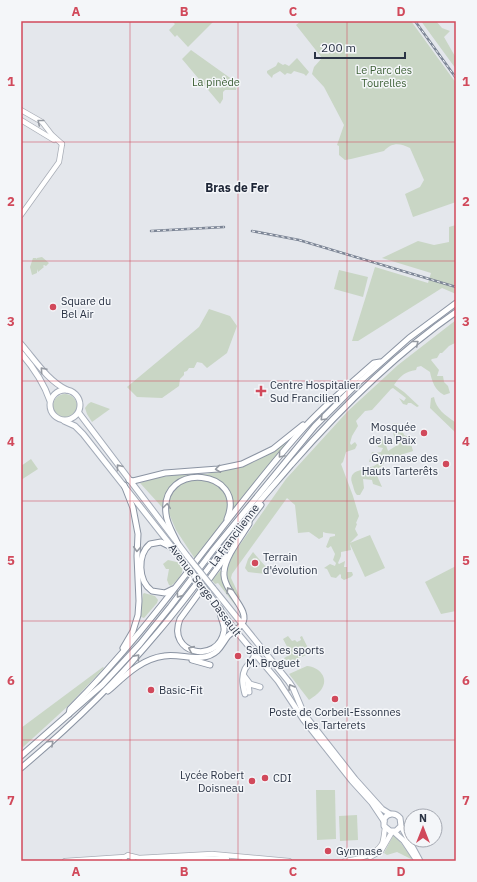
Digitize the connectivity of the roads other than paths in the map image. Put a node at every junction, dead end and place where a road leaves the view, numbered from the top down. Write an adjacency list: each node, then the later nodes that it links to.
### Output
1 (21, 110): 3 (main road, one-way to 1)
2 (21, 120): 3 (main road)
3 (62, 144): 4 (main road)
4 (21, 215)
5 (456, 303): 9 (main road, La Francilienne)
6 (456, 312): 17 (main road, La Francilienne, one-way to 6)
7 (22, 344): 10 (main road, one-way to 7)
8 (21, 353): 11 (main road)
9 (381, 361): 13 (main road); 35 (main road, La Francilienne, one-way to 35)
10 (68, 390): 11 (main road); 12 (main road)
11 (50, 401): 14 (main road)
12 (79, 413): 14 (main road); 15 (main road, Avenue Serge Dassault, one-way to 12)
13 (316, 415): 15 (main road, one-way to 15); 19 (main road, one-way to 19)
14 (64, 421): 16 (main road, Avenue Serge Dassault)
15 (129, 480): 20 (main road, Avenue Serge Dassault)
16 (124, 485): 21 (main road, Avenue Serge Dassault); 28 (main road, one-way to 28)
17 (271, 487): 18 (main road); 36 (main road, La Francilienne, one-way to 17)
18 (249, 521): 23 (main road, one-way to 18); 24 (main road, one-way to 18)
19 (224, 525): 20 (main road, one-way to 19); 22 (main road)
20 (177, 542): 24 (main road, Avenue Serge Dassault, bridge)
21 (173, 548): 22 (main road); 23 (main road, Avenue Serge Dassault, bridge)
22 (180, 584): 28 (main road)
23 (220, 610): 25 (main road, Avenue Serge Dassault)
24 (242, 624): 25 (main road); 39 (main road, Avenue Serge Dassault, one-way to 24)
25 (235, 630): 26 (main road, Avenue Serge Dassault); 27 (main road)
26 (255, 653): 29 (main road, Avenue Serge Dassault); 30 (main road)
27 (160, 657): 31 (main road); 36 (main road)
28 (117, 659): 35 (main road)
29 (261, 661): 30 (main road); 40 (main road, Avenue Serge Dassault)
30 (251, 663): 32 (main road)
31 (210, 665)
32 (244, 676): 33 (main road); 33 (main road)
33 (248, 683): 34 (main road)
34 (260, 687)
35 (69, 714): 37 (main road, La Francilienne)
36 (80, 715): 38 (main road, La Francilienne, one-way to 36)
37 (21, 756)
38 (21, 768)
39 (390, 814): 40 (main road); 41 (main road)
40 (384, 821): 42 (main road)
41 (401, 826): 43 (main road); 53 (main road)
42 (385, 828): 43 (main road); 50 (main road)
43 (393, 832): 51 (main road); 52 (main road)
44 (124, 859): 45 (main road); 46 (main road)
45 (132, 859): 49 (main road)
46 (65, 861)
47 (143, 861): 48 (main road)
48 (259, 861)
49 (289, 861)
50 (345, 861)
51 (357, 861)
52 (417, 861)
53 (420, 861)

